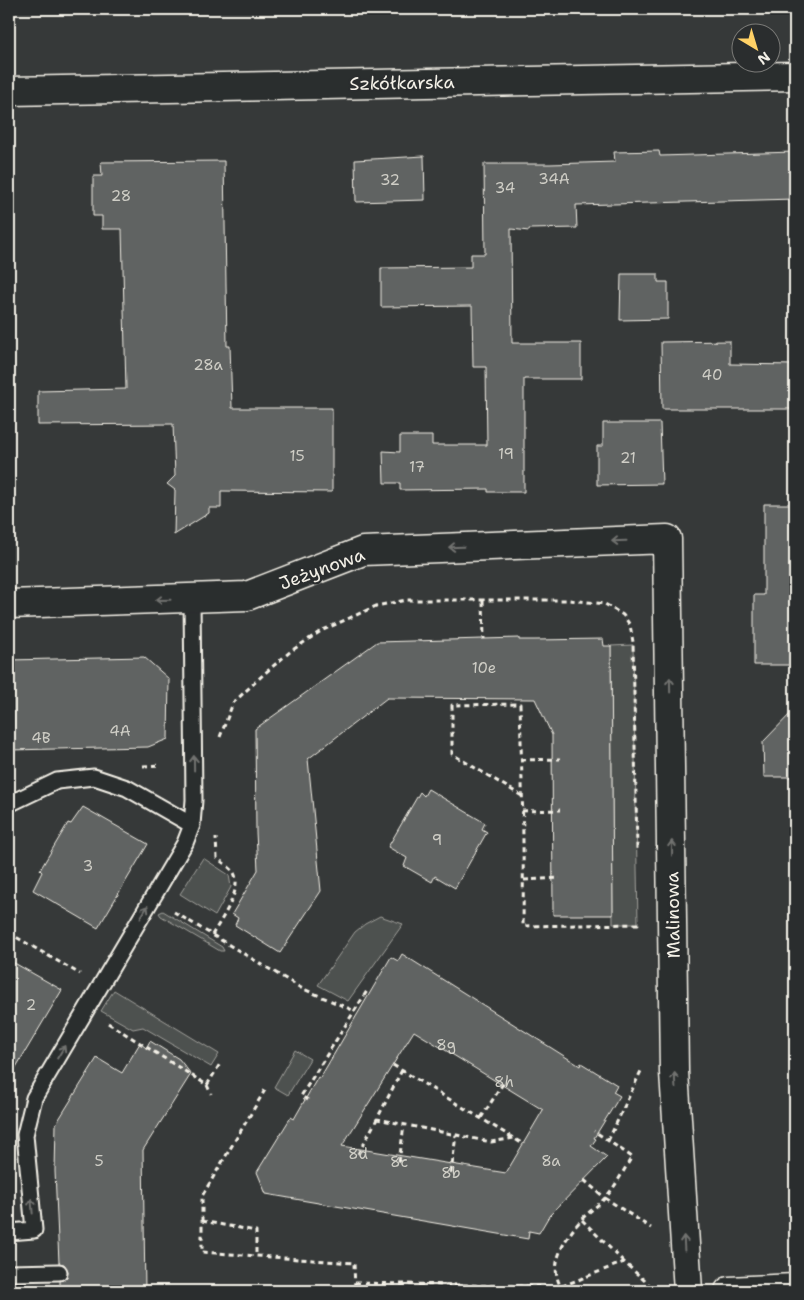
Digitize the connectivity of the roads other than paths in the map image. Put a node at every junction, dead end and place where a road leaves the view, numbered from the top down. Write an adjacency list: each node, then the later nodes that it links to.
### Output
1 (795, 76): 2 (street, Szkółkarska)
2 (9, 91)
3 (668, 539): 4 (street, Jeżynowa, one-way to 4); 12 (street, Malinowa, one-way to 3)
4 (192, 599): 5 (street, Jeżynowa, one-way to 5); 7 (lane, one-way to 4)
5 (9, 604)
6 (9, 804): 7 (lane)
7 (192, 825): 8 (lane, one-way to 7)
8 (9, 1232)
9 (59, 1272): 10 (lane)
10 (9, 1273)
11 (795, 1288): 13 (street)
12 (688, 1291)
13 (729, 1291)

